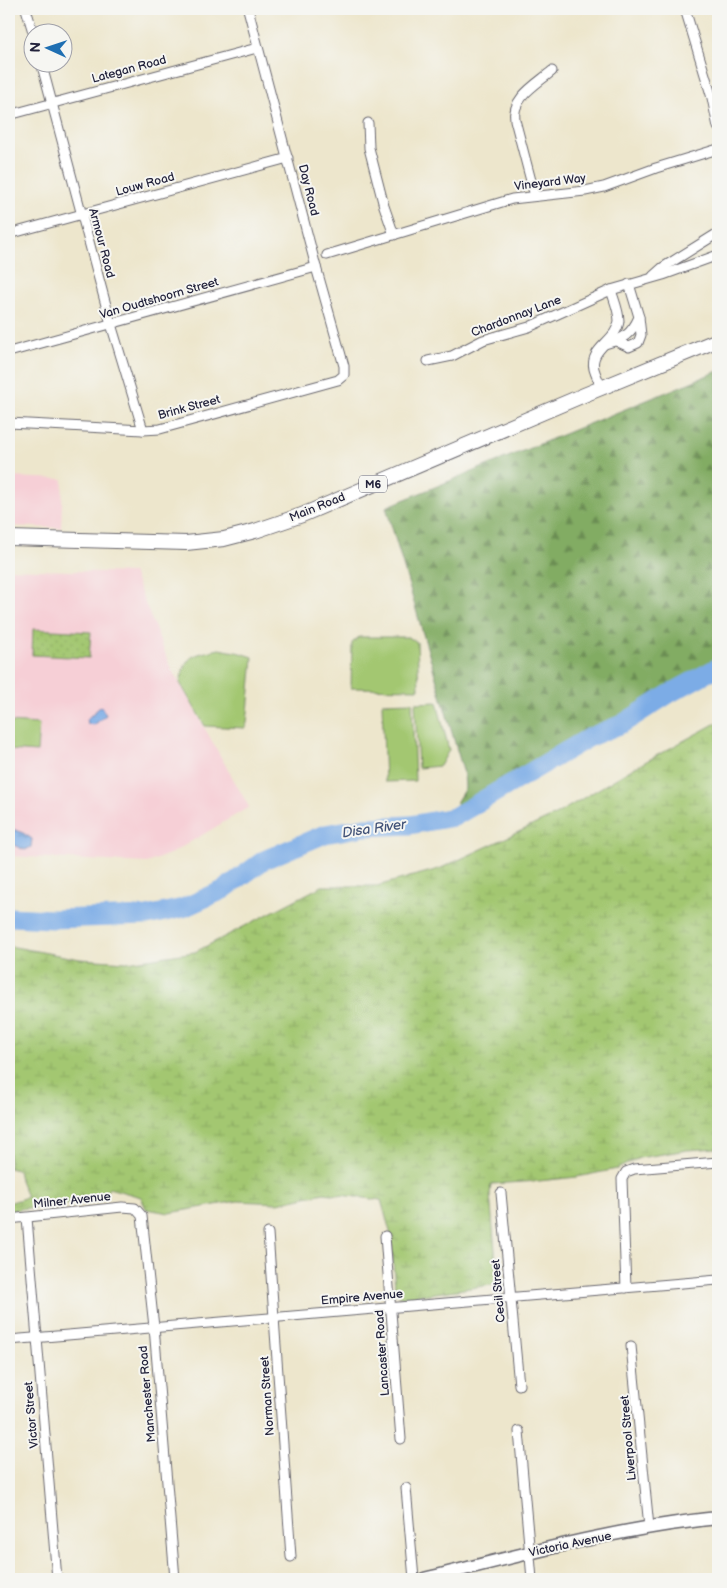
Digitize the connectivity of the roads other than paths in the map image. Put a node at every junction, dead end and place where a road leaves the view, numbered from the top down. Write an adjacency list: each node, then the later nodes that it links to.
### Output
1 (26, 9): 4 (street)
2 (248, 9): 5 (street, Day Road)
3 (685, 9): 11 (street)
4 (29, 22)
5 (257, 48): 8 (street, Lategan Road); 13 (street, Day Road)
6 (552, 71): 14 (street)
7 (44, 72): 8 (street, Armour Road)
8 (52, 103): 9 (street, Lategan Road); 15 (street, Armour Road)
9 (9, 115)
10 (368, 123): 18 (street)
11 (718, 127)
12 (718, 149): 14 (street, Vineyard Way)
13 (288, 158): 15 (street, Louw Road); 21 (street, Day Road)
14 (535, 196): 18 (street, Vineyard Way)
15 (81, 214): 17 (street, Louw Road); 26 (street, Armour Road)
16 (718, 233): 22 (street)
17 (9, 234)
18 (394, 235): 19 (street, Vineyard Way)
19 (327, 255)
20 (718, 255): 22 (street, Chardonnay Lane)
21 (316, 267): 26 (street, Van Oudtshoorn Street); 32 (street, Day Road)
22 (651, 278): 23 (street, Chardonnay Lane)
23 (629, 284): 24 (street, Chardonnay Lane); 25 (street)
24 (611, 290): 29 (street); 31 (street, Chardonnay Lane)
25 (639, 316): 28 (street); 28 (street)
26 (112, 324): 30 (street, Van Oudtshoorn Street); 35 (street, Armour Road)
27 (718, 340): 33 (main road, Main Road / M6)
28 (616, 341): 29 (street)
29 (602, 345): 33 (street)
30 (9, 352)
31 (428, 361)
32 (342, 378): 35 (street, Brink Street)
33 (602, 388): 36 (main road, Main Road / M6)
34 (9, 423): 35 (street, Brink Street)
35 (143, 430)
36 (9, 538)
37 (718, 1162): 45 (street)
38 (501, 1194): 46 (street, Cecil Street)
39 (137, 1209): 40 (street, Milner Avenue); 49 (street, Manchester Road)
40 (28, 1218): 41 (street, Milner Avenue); 50 (street, Victor Street)
41 (9, 1219)
42 (268, 1233): 48 (street, Norman Street)
43 (385, 1236): 47 (street, Lancaster Road)
44 (718, 1280): 45 (street, Empire Avenue)
45 (626, 1288): 46 (street, Empire Avenue)
46 (511, 1297): 47 (street, Empire Avenue); 53 (street, Cecil Street)
47 (391, 1308): 48 (street, Empire Avenue); 55 (street, Lancaster Road)
48 (274, 1317): 49 (street, Empire Avenue); 60 (street, Norman Street)
49 (154, 1327): 50 (street, Empire Avenue); 62 (street, Manchester Road)
50 (36, 1337): 51 (street, Empire Avenue); 61 (street, Victor Street)
51 (9, 1340)
52 (631, 1346): 58 (street, Liverpool Street)
53 (519, 1385)
54 (519, 1430): 59 (street)
55 (401, 1439)
56 (406, 1488): 63 (street)
57 (718, 1518): 58 (street, Victoria Avenue)
58 (649, 1527): 59 (street, Victoria Avenue)
59 (531, 1552): 64 (street, Victoria Avenue); 65 (street)
60 (291, 1557)
61 (57, 1579)
62 (175, 1579)
63 (414, 1579)
64 (424, 1579)
65 (532, 1579)

